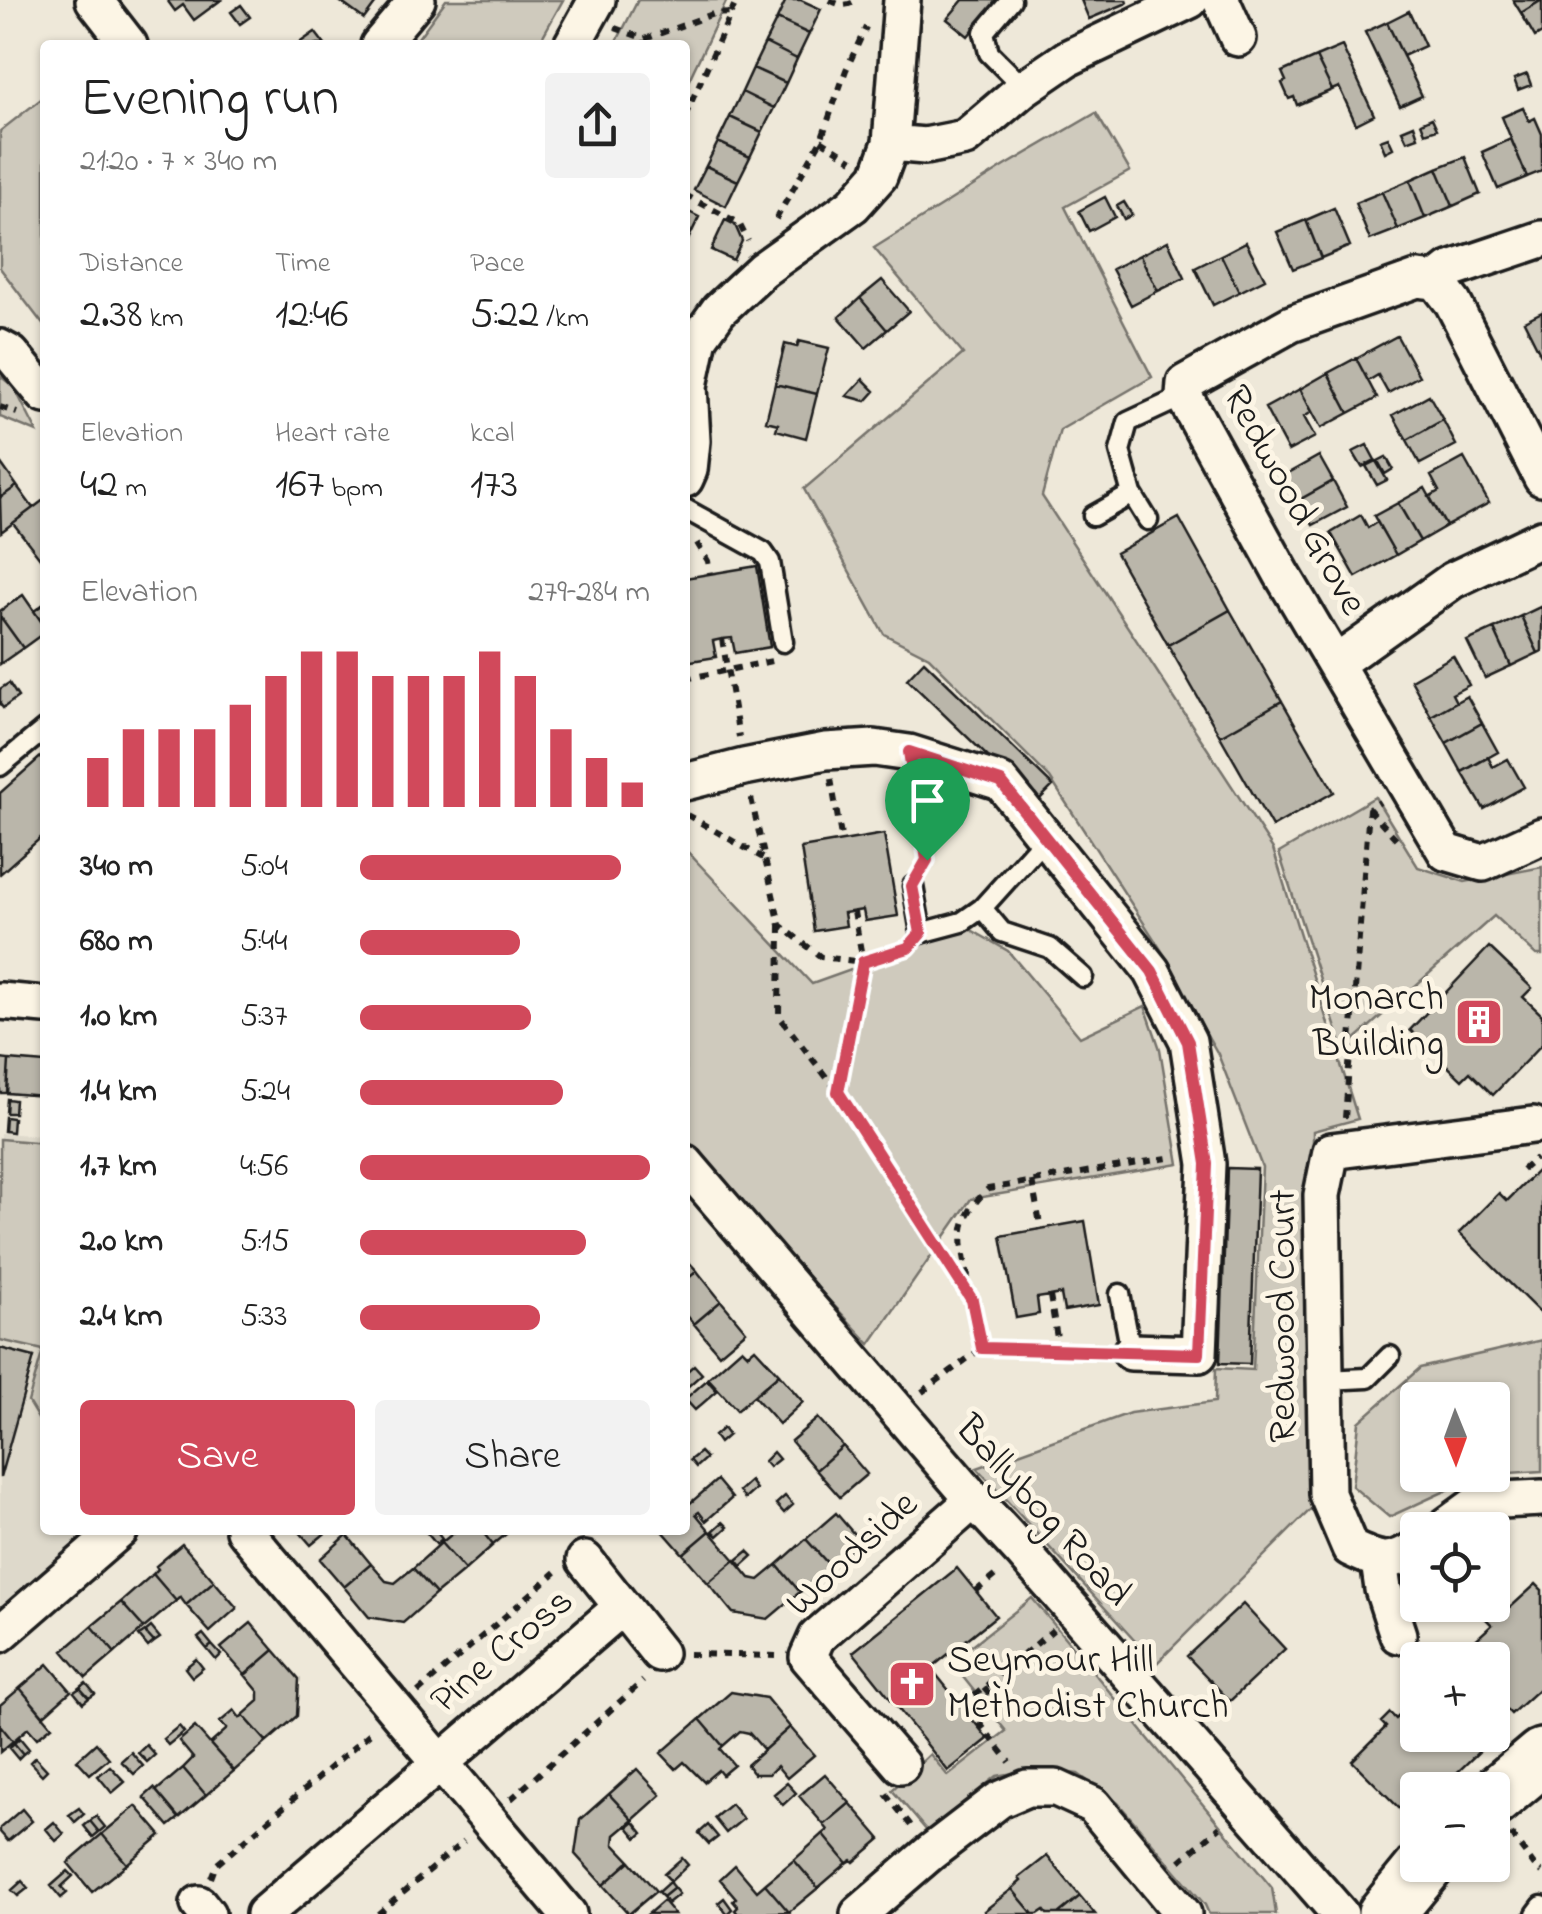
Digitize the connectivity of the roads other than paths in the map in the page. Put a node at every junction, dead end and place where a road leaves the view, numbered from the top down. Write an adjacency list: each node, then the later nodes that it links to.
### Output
1 (94, 0): 9 (street)
2 (416, 0): 10 (street)
3 (597, 0): 11 (street)
4 (1011, 0): 12 (lane)
5 (1190, 0): 12 (street)
6 (1221, 0): 8 (street)
7 (887, 7): 13 (street)
8 (1238, 38)
9 (125, 40)
10 (383, 40)
11 (575, 40)
12 (1024, 88): 13 (street)
13 (891, 143): 17 (street)
14 (1542, 239): 15 (street, Redwood Grove)
15 (1436, 281): 19 (street, Redwood Grove); 22 (street)
16 (0, 348): 18 (street)
17 (690, 381)
18 (40, 389)
19 (1184, 396): 23 (lane); 29 (street, Redwood Grove)
20 (690, 404): 21 (street)
21 (690, 460)
22 (1542, 478)
23 (1132, 494): 25 (lane); 26 (lane)
24 (690, 512): 28 (lane)
25 (1093, 516)
26 (1148, 520)
27 (1542, 538): 29 (street)
28 (783, 642)
29 (1336, 664): 33 (street, Redwood Grove)
30 (40, 733): 31 (lane)
31 (0, 766)
32 (690, 781): 34 (street)
33 (1542, 836)
34 (1046, 838): 36 (lane); 43 (street)
35 (912, 886): 36 (lane)
36 (982, 908): 37 (lane)
37 (1083, 977)
38 (0, 1002): 39 (street)
39 (40, 1005)
40 (1537, 1124): 45 (street, Redwood Court)
41 (690, 1169): 47 (street, Ballybog Road)
42 (1120, 1294): 43 (lane)
43 (1131, 1352)
44 (1390, 1356): 45 (lane)
45 (1325, 1380): 53 (street, Redwood Court)
46 (1542, 1498): 48 (street)
47 (974, 1500): 60 (street, Woodside); 68 (street, Ballybog Road)
48 (1466, 1512)
49 (114, 1535): 55 (street)
50 (248, 1535): 59 (street, Pine Cross)
51 (1400, 1557): 53 (street)
52 (585, 1560): 54 (street, Pine Cross)
53 (1379, 1562): 56 (street)
54 (622, 1606): 57 (street, Pine Cross); 59 (street, Pine Cross)
55 (0, 1634)
56 (1398, 1635)
57 (659, 1653)
58 (1542, 1757): 61 (main road)
59 (439, 1762): 64 (street, Pine Cross); 65 (street, Pine Cross)
60 (901, 1765)
61 (1510, 1797)
62 (1412, 1882): 69 (main road)
63 (1542, 1906): 70 (lane)
64 (264, 1914)
65 (568, 1914)
66 (859, 1914): 67 (street)
67 (1182, 1914)
68 (1340, 1914)
69 (1386, 1914)
70 (1536, 1914)

